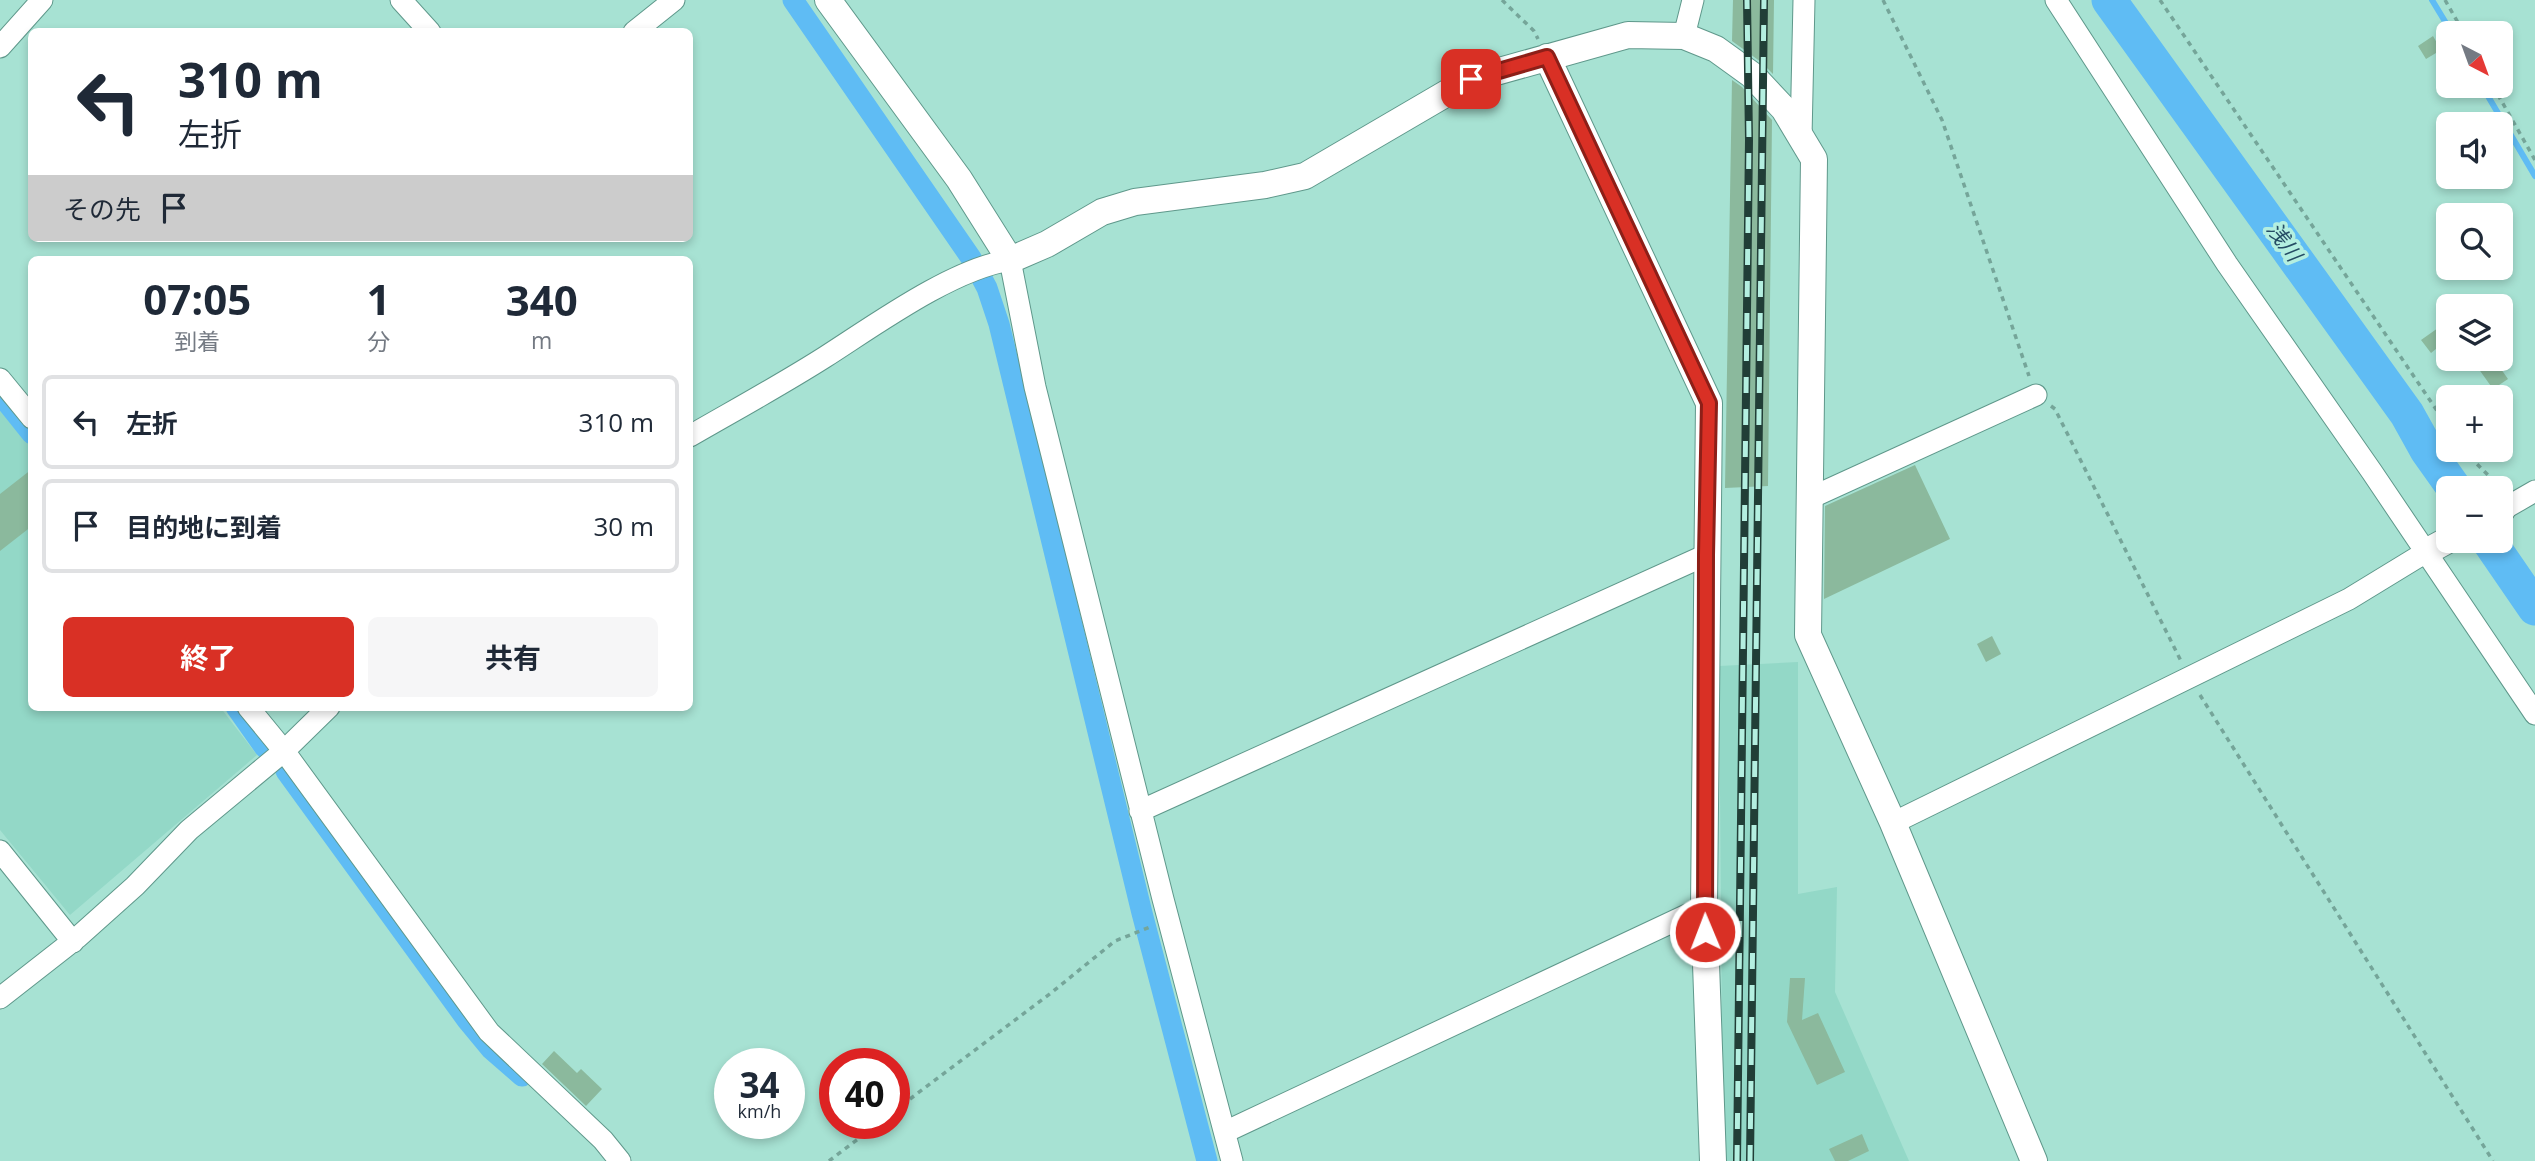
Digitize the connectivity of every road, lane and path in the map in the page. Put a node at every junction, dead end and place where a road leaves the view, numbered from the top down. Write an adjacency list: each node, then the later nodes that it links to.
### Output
1 (42, 0): 16 (street)
2 (401, 0): 13 (street)
3 (674, 0): 14 (street)
4 (828, 0): 21 (street)
5 (1502, 0): 17 (path)
6 (1693, 0): 15 (street)
7 (1804, 0): 19 (street)
8 (1883, 0): 23 (path)
9 (2056, 0): 32 (street)
10 (2160, 0): 24 (path)
11 (2445, 0): 12 (path)
12 (2456, 21)
13 (426, 28)
14 (639, 28)
15 (1684, 36): 17 (street); 19 (street)
16 (0, 47)
17 (1547, 57): 21 (street); 33 (street)
18 (2500, 98): 20 (path)
19 (1801, 137): 30 (street)
20 (2535, 160)
21 (998, 262): 26 (street); 39 (street)
22 (0, 379): 25 (street)
23 (2036, 395): 30 (street); 34 (path)
24 (2436, 410)
25 (28, 413)
26 (693, 434)
27 (2472, 462): 28 (path)
28 (2483, 476)
29 (2535, 491): 31 (street)
30 (1808, 499): 40 (street)
31 (2513, 503)
32 (2435, 547): 34 (street); 37 (street)
33 (1706, 555): 39 (street); 42 (street)
34 (2190, 678): 40 (street); 54 (path)
35 (251, 711): 38 (street)
36 (325, 711): 38 (street)
37 (2535, 714)
38 (284, 751): 44 (street); 49 (street)
39 (1140, 811): 47 (street)
40 (1893, 823): 53 (street)
41 (0, 851): 44 (street)
42 (1704, 907): 47 (street); 52 (street)
43 (1138, 931): 46 (path)
44 (73, 942): 45 (street)
45 (0, 999)
46 (910, 1099)
47 (1225, 1132): 51 (street)
48 (858, 1139): 50 (path)
49 (620, 1161)
50 (829, 1161)
51 (1232, 1161)
52 (1713, 1161)
53 (2034, 1161)
54 (2493, 1161)

